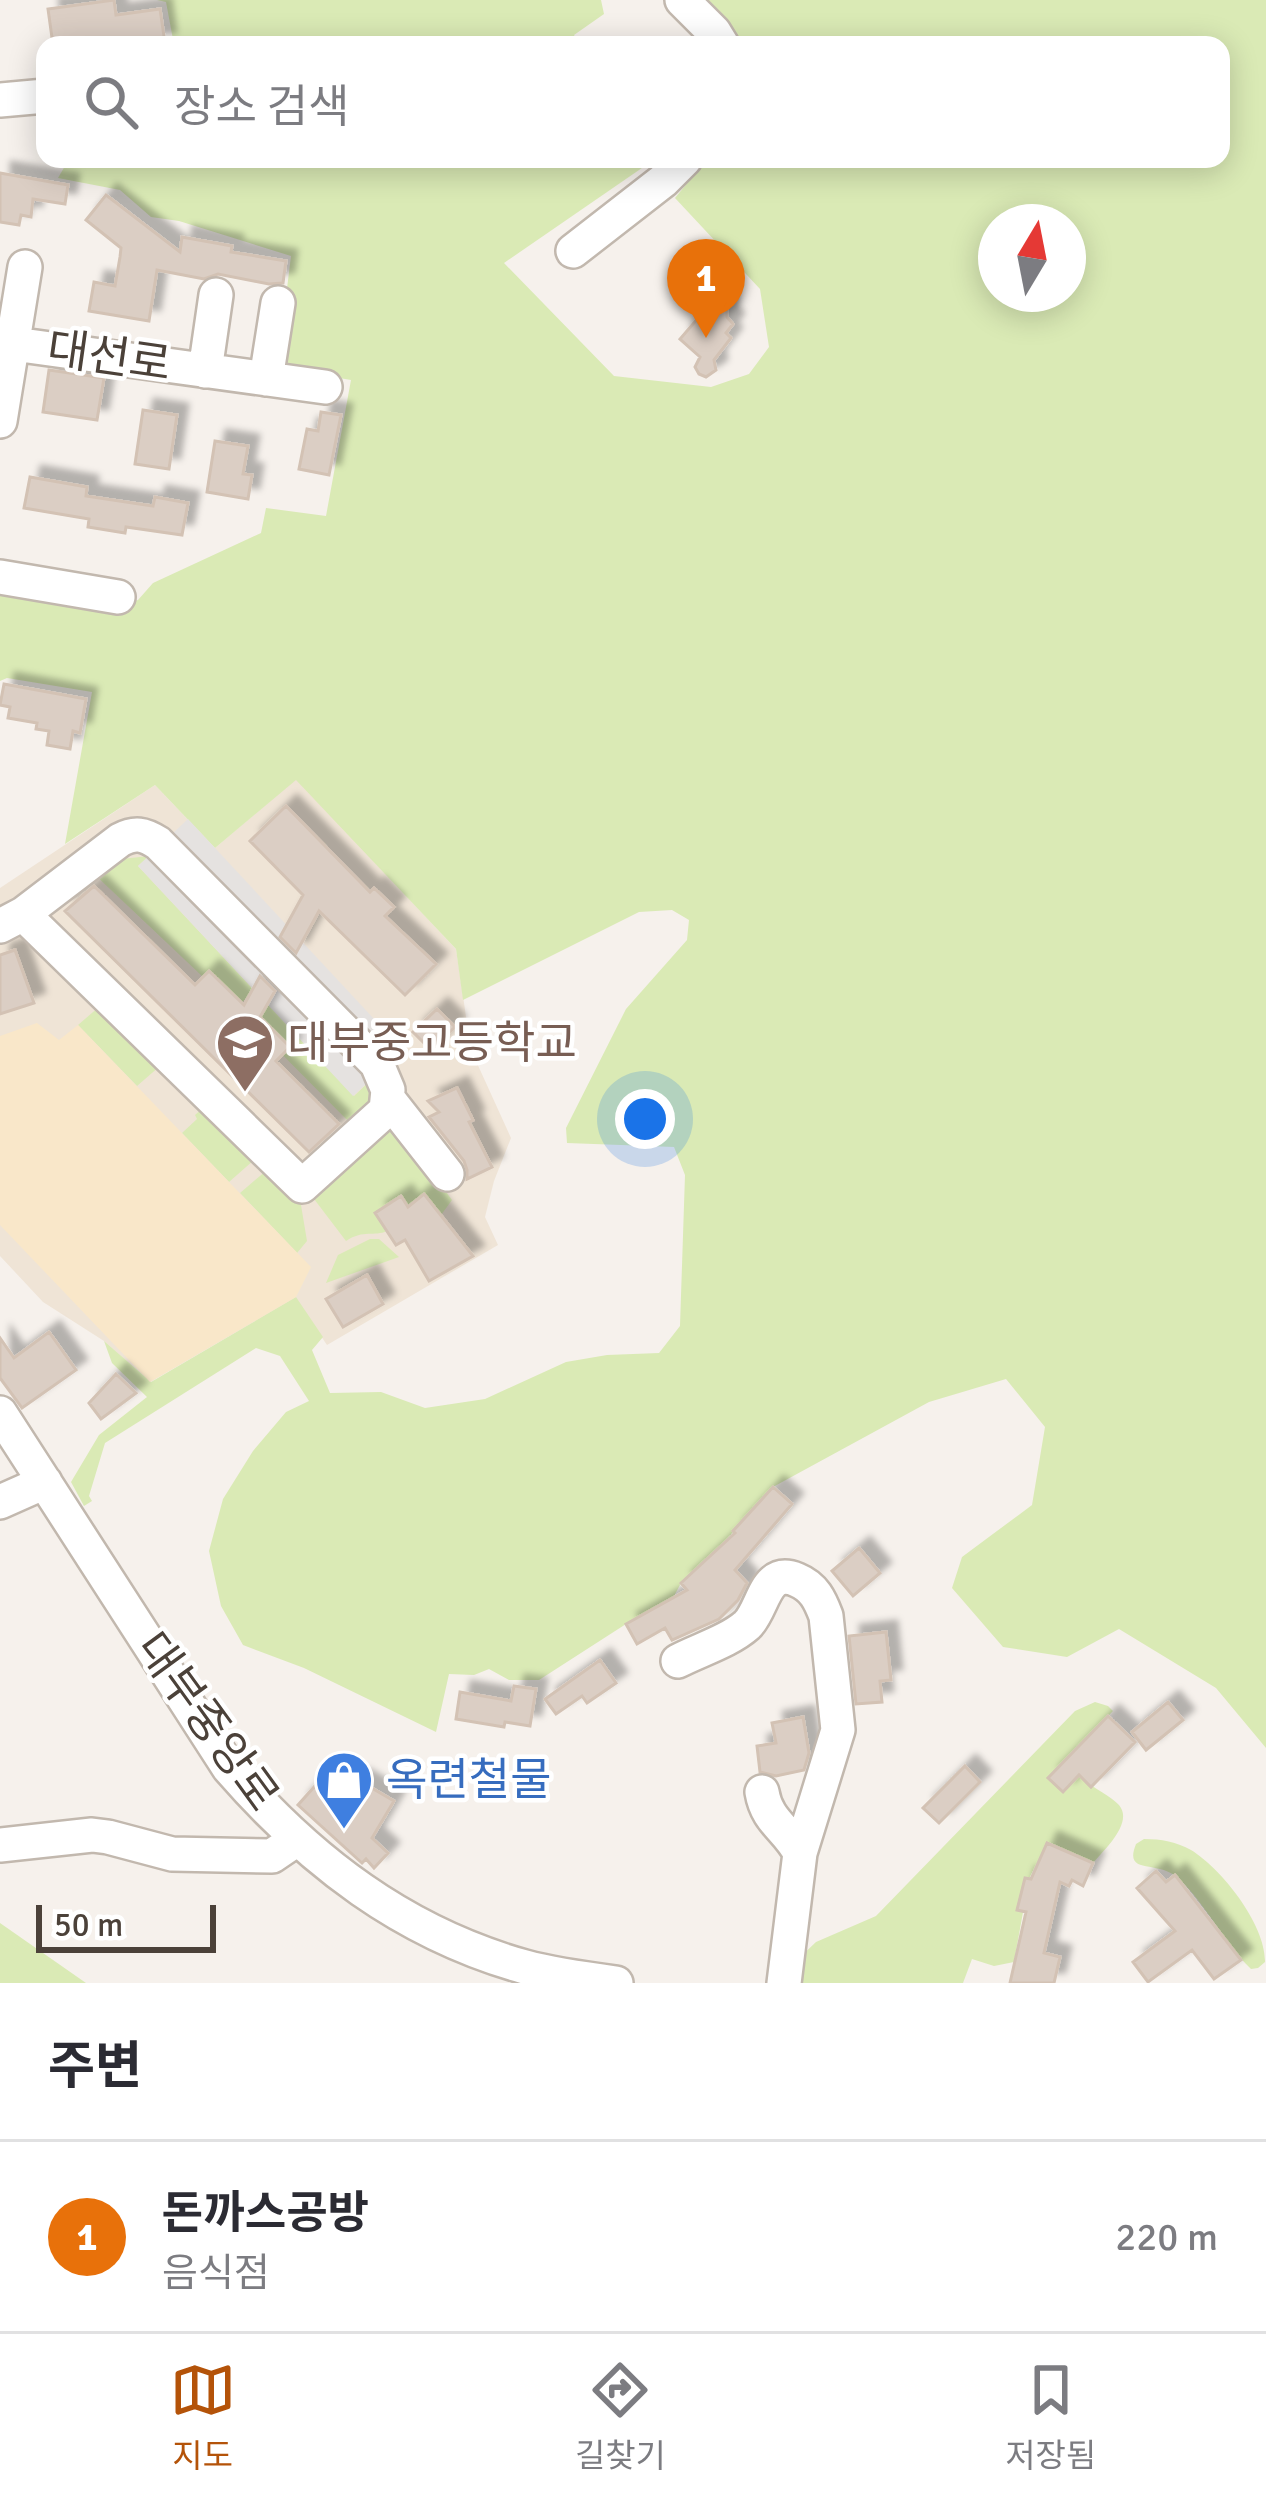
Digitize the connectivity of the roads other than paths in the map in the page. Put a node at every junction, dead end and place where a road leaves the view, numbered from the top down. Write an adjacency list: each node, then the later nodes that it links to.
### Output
1 (682, 0): 2 (street)
2 (716, 36)
3 (36, 97): 4 (street)
4 (0, 100)
5 (676, 168): 6 (street)
6 (573, 251)
7 (25, 267): 10 (street, 대선로)
8 (216, 295): 11 (street, 대선로)
9 (278, 303): 12 (street)
10 (6, 343): 11 (street, 대선로); 14 (street, 대선로)
11 (205, 371): 12 (street, 대선로)
12 (266, 380): 13 (street, 대선로)
13 (325, 388)
14 (0, 421)
15 (0, 578): 16 (street)
16 (118, 597)
17 (12, 920): 18 (street); 18 (street)
18 (389, 1100): 19 (street)
19 (447, 1174)
20 (0, 1413): 21 (street, 대부중앙로)
21 (45, 1482): 22 (street); 25 (street, 대부중앙로)
22 (0, 1502)
23 (678, 1660): 27 (street)
24 (762, 1792): 27 (street)
25 (297, 1840): 26 (street); 28 (street, 대부중앙로)
26 (0, 1845)
27 (800, 1853): 29 (street)
28 (616, 1983)
29 (784, 1983)

